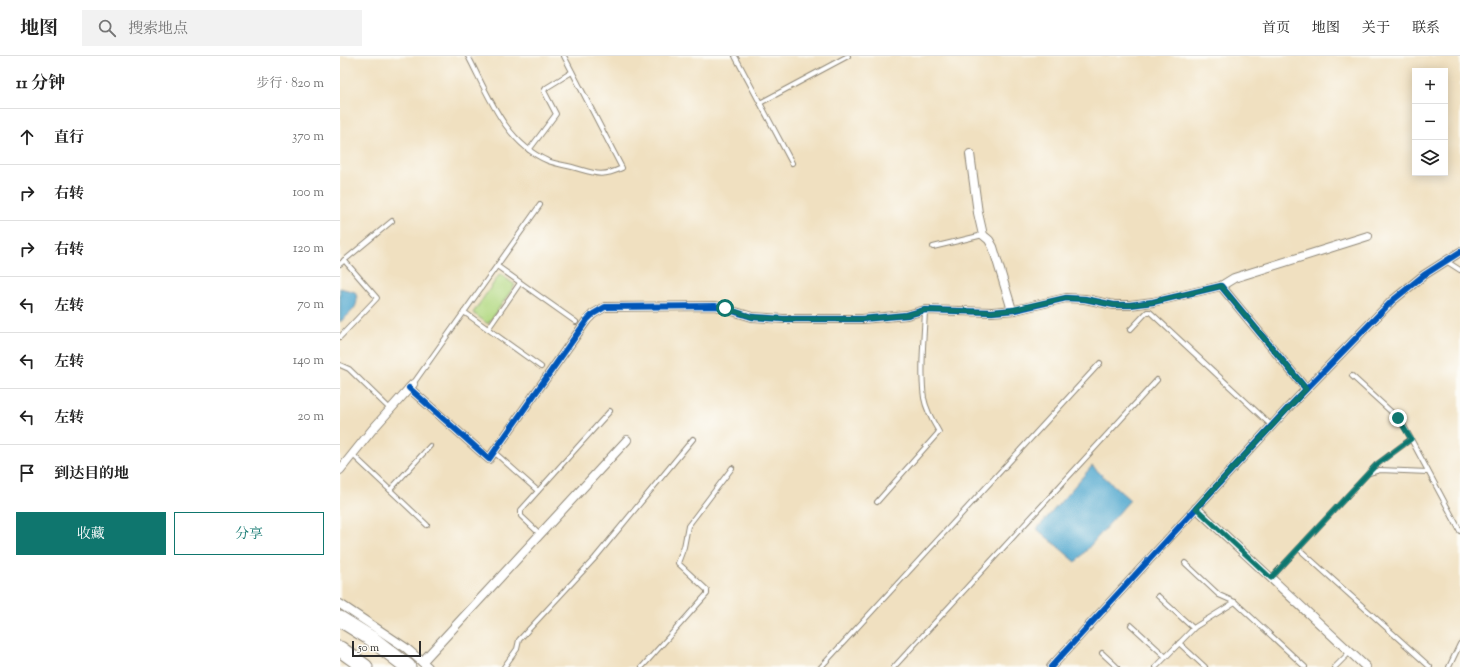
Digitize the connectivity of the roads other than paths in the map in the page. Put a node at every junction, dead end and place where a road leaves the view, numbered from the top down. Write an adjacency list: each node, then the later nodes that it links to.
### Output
1 (468, 56): 7 (lane)
2 (564, 56): 5 (lane)
3 (735, 56): 6 (lane)
4 (848, 56): 6 (lane)
5 (572, 72): 7 (lane); 7 (lane)
6 (760, 103): 9 (lane)
7 (528, 150)
8 (970, 154): 12 (street)
9 (792, 163)
10 (540, 206): 18 (lane)
11 (392, 221): 17 (lane)
12 (983, 235): 14 (lane); 23 (street)
13 (1368, 236): 21 (street)
14 (933, 247)
15 (1460, 252): 16 (street)
16 (1445, 261): 19 (lane); 35 (street)
17 (342, 262): 28 (lane)
18 (496, 266): 20 (lane); 24 (lane)
19 (1460, 270)
20 (520, 283): 25 (lane); 26 (lane)
21 (1221, 286): 23 (street); 35 (street)
22 (925, 310): 23 (street); 43 (street); 51 (lane)
23 (1012, 310)
24 (464, 312): 26 (lane); 34 (lane)
25 (576, 322)
26 (488, 329): 31 (lane)
27 (1130, 330): 38 (lane)
28 (340, 338)
29 (1100, 363): 75 (lane)
30 (340, 365): 36 (lane)
31 (541, 368)
32 (1352, 376): 40 (lane)
33 (1158, 380): 76 (lane)
34 (411, 386): 36 (street); 43 (street)
35 (1306, 389): 38 (street)
36 (390, 409): 44 (street)
37 (610, 411): 50 (lane)
38 (1272, 426): 52 (street)
39 (693, 439): 73 (lane)
40 (1411, 439): 47 (lane); 48 (lane)
41 (627, 440): 55 (street)
42 (430, 446): 49 (lane)
43 (494, 452): 50 (lane)
44 (352, 454): 46 (street); 49 (lane)
45 (732, 468): 74 (lane)
46 (340, 470)
47 (1428, 472): 48 (lane); 54 (lane)
48 (1369, 473): 56 (lane)
49 (390, 490): 53 (lane)
50 (538, 491): 55 (lane)
51 (876, 502)
52 (1196, 508): 58 (street); 77 (street)
53 (428, 525)
54 (1460, 531)
55 (540, 534): 71 (street)
56 (1299, 549): 58 (lane); 84 (lane)
57 (1185, 563): 60 (lane)
58 (1271, 578): 68 (street)
59 (1158, 596): 64 (lane)
60 (1235, 602): 64 (lane); 81 (lane)
61 (340, 604): 71 (street)
62 (340, 618): 71 (highway)
63 (1131, 625): 70 (lane)
64 (1193, 628): 65 (lane)
65 (1179, 643): 70 (lane); 80 (lane)
66 (1460, 644): 85 (lane)
67 (340, 649): 72 (highway)
68 (1350, 652): 82 (lane); 83 (street)
69 (1102, 653): 78 (lane)
70 (1166, 657): 79 (lane)
71 (419, 665)
72 (365, 667)
73 (504, 667)
74 (642, 667)
75 (821, 667)
76 (894, 667)
77 (1051, 667)
78 (1117, 667)
79 (1156, 667)
80 (1205, 667)
81 (1305, 667)
82 (1335, 667)
83 (1366, 667)
84 (1430, 667)
85 (1448, 667)

